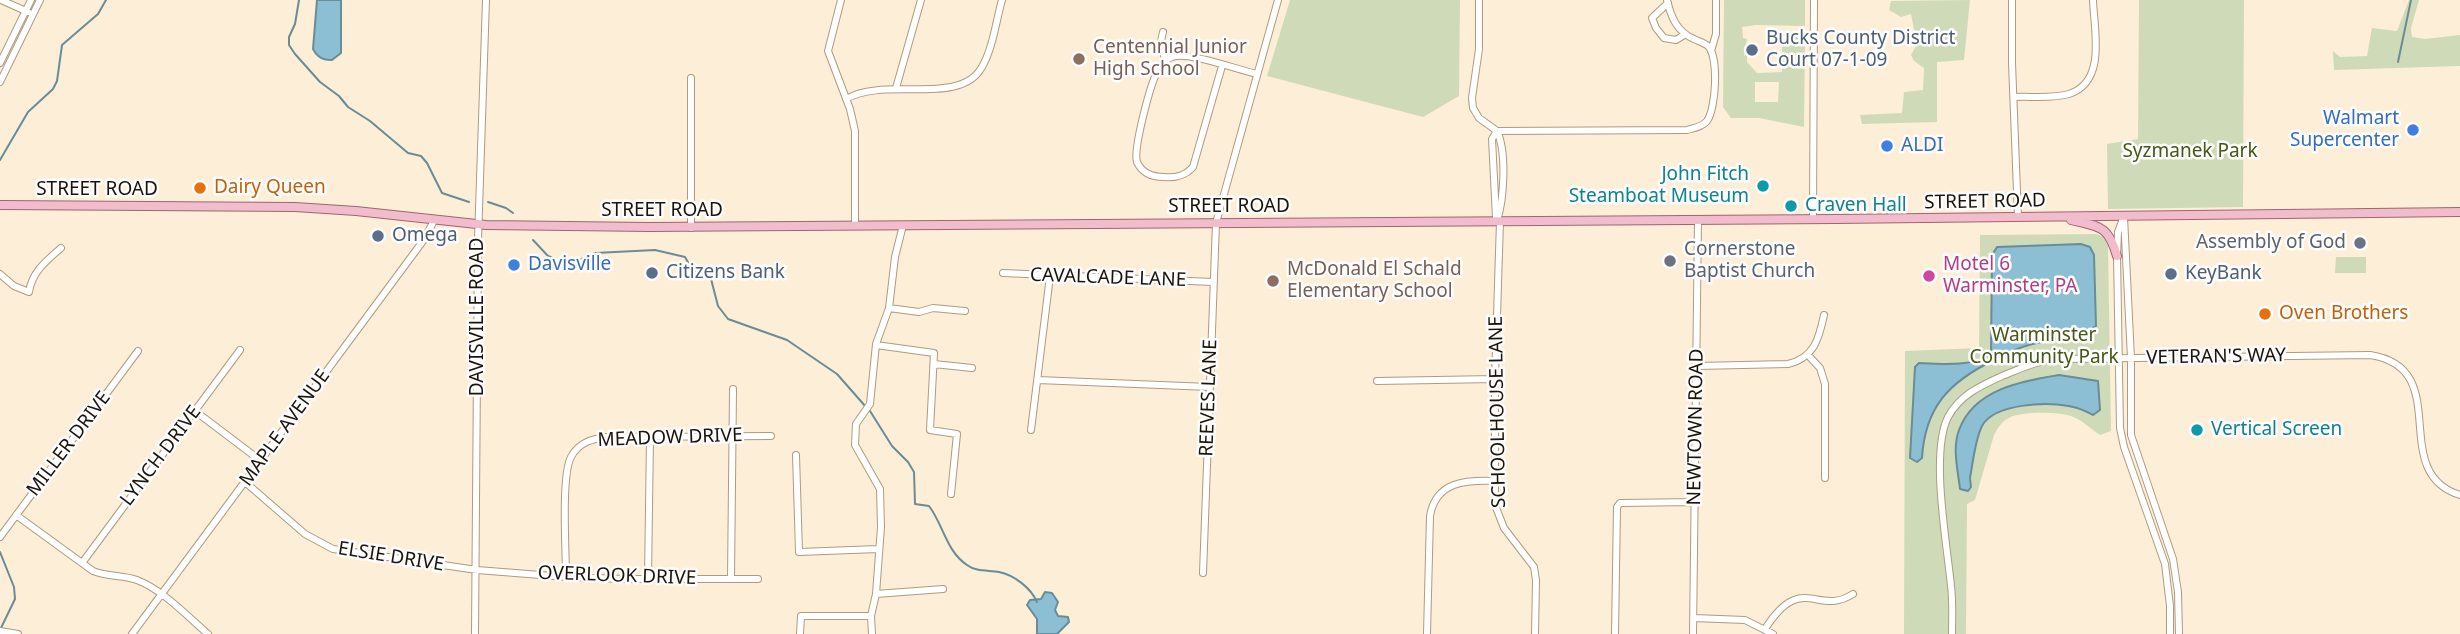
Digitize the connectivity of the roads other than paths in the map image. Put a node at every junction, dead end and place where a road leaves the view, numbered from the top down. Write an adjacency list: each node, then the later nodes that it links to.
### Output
1 (1, 0): 15 (street)
2 (31, 0): 15 (street)
3 (40, 0): 16 (street)
4 (486, 0): 40 (street, DAVISVILLE ROAD)
5 (841, 0): 28 (street)
6 (921, 0): 26 (street)
7 (1002, 0): 26 (street)
8 (1278, 0): 23 (street, REEVES LANE)
9 (1479, 0): 29 (street)
10 (1716, 0): 19 (street)
11 (1814, 0): 36 (street)
12 (2012, 0): 27 (street)
13 (2093, 0): 27 (street)
14 (1668, 1): 18 (street); 18 (street)
15 (25, 11): 16 (street); 21 (street)
16 (33, 14): 25 (street)
17 (1163, 32): 20 (street)
18 (1684, 35): 19 (street)
19 (1711, 51): 29 (street)
20 (1166, 60): 22 (street); 22 (street)
21 (0, 63)
22 (1222, 66): 23 (street)
23 (1256, 74): 39 (street, REEVES LANE)
24 (691, 78): 43 (street)
25 (0, 82)
26 (896, 88): 28 (street)
27 (2014, 97): 34 (street)
28 (846, 99): 41 (street)
29 (1497, 131): 38 (street, SCHOOLHOUSE LANE)
30 (0, 205): 35 (main road, STREET ROAD)
31 (2460, 212): 33 (main road, STREET ROAD)
32 (2058, 216): 33 (main road, STREET ROAD); 34 (main road, STREET ROAD); 45 (main road)
33 (2124, 216): 45 (street); 57 (street)
34 (2018, 217): 36 (main road, STREET ROAD)
35 (435, 219): 40 (main road, STREET ROAD); 73 (street, MAPLE AVENUE)
36 (1812, 219): 37 (main road, STREET ROAD)
37 (1698, 220): 38 (main road, STREET ROAD); 60 (street, NEWTOWN ROAD)
38 (1498, 221): 39 (main road, STREET ROAD); 62 (street, SCHOOLHOUSE LANE)
39 (1216, 223): 42 (main road, STREET ROAD); 49 (street, REEVES LANE)
40 (479, 225): 43 (main road, STREET ROAD); 84 (street, DAVISVILLE ROAD)
41 (855, 225): 42 (main road, STREET ROAD); 43 (main road, STREET ROAD)
42 (903, 225): 50 (street)
43 (691, 228)
44 (61, 248): 46 (street)
45 (2117, 256): 58 (street)
46 (0, 274)
47 (1003, 274): 48 (street, CAVALCADE LANE)
48 (1050, 276): 49 (street, CAVALCADE LANE); 63 (street)
49 (1213, 282): 65 (street, REEVES LANE)
50 (889, 308): 51 (street); 53 (street)
51 (965, 311)
52 (1824, 315): 56 (street)
53 (876, 345): 59 (street); 82 (street)
54 (240, 349): 67 (street, LYNCH DRIVE)
55 (138, 351): 80 (street, MILLER DRIVE)
56 (1808, 355): 60 (street); 74 (street)
57 (2130, 358): 58 (street, VETERAN'S WAY); 78 (street, VETERAN'S WAY); 111 (street)
58 (2119, 359): 109 (street, VETERAN'S WAY); 110 (street)
59 (934, 364): 61 (street); 77 (street)
60 (1697, 366): 79 (street, NEWTOWN ROAD)
61 (972, 368)
62 (1495, 379): 64 (street); 75 (street, SCHOOLHOUSE LANE)
63 (1038, 380): 65 (street); 68 (street)
64 (1377, 381)
65 (1209, 387): 85 (street, REEVES LANE)
66 (733, 389): 70 (street)
67 (195, 411): 73 (street); 83 (street, LYNCH DRIVE)
68 (1031, 430)
69 (650, 436): 70 (street, MEADOW DRIVE); 86 (street, MEADOW DRIVE); 87 (street)
70 (733, 436): 71 (street, MEADOW DRIVE); 88 (street)
71 (771, 436)
72 (796, 455): 82 (street)
73 (261, 461): 76 (street, MAPLE AVENUE)
74 (1825, 478)
75 (1495, 481): 104 (street); 105 (street, SCHOOLHOUSE LANE)
76 (245, 482): 84 (street, ELSIE DRIVE); 93 (street, MAPLE AVENUE)
77 (951, 494)
78 (2460, 495)
79 (1695, 502): 95 (street, NEWTOWN ROAD); 106 (street)
80 (16, 515): 81 (street, MILLER DRIVE); 83 (street)
81 (0, 537)
82 (878, 549): 91 (street)
83 (82, 563): 93 (street)
84 (477, 570): 86 (street, OVERLOOK DRIVE); 101 (street, DAVISVILLE ROAD)
85 (1203, 573)
86 (565, 577): 87 (street, OVERLOOK DRIVE)
87 (648, 579): 88 (street, OVERLOOK DRIVE)
88 (731, 579): 89 (street, OVERLOOK DRIVE)
89 (758, 579)
90 (943, 589): 91 (street)
91 (876, 594): 94 (street)
92 (1853, 594): 96 (street)
93 (161, 595): 99 (street, MAPLE AVENUE); 100 (street)
94 (871, 616): 102 (street); 103 (street)
95 (1694, 618): 96 (street); 107 (street, NEWTOWN ROAD)
96 (1765, 629): 108 (street)
97 (0, 631): 98 (street)
98 (18, 634)
99 (132, 634)
100 (208, 634)
101 (475, 634)
102 (800, 634)
103 (872, 634)
104 (1427, 634)
105 (1535, 634)
106 (1615, 634)
107 (1693, 634)
108 (1773, 634)
109 (1952, 634)
110 (2169, 634)
111 (2179, 634)

